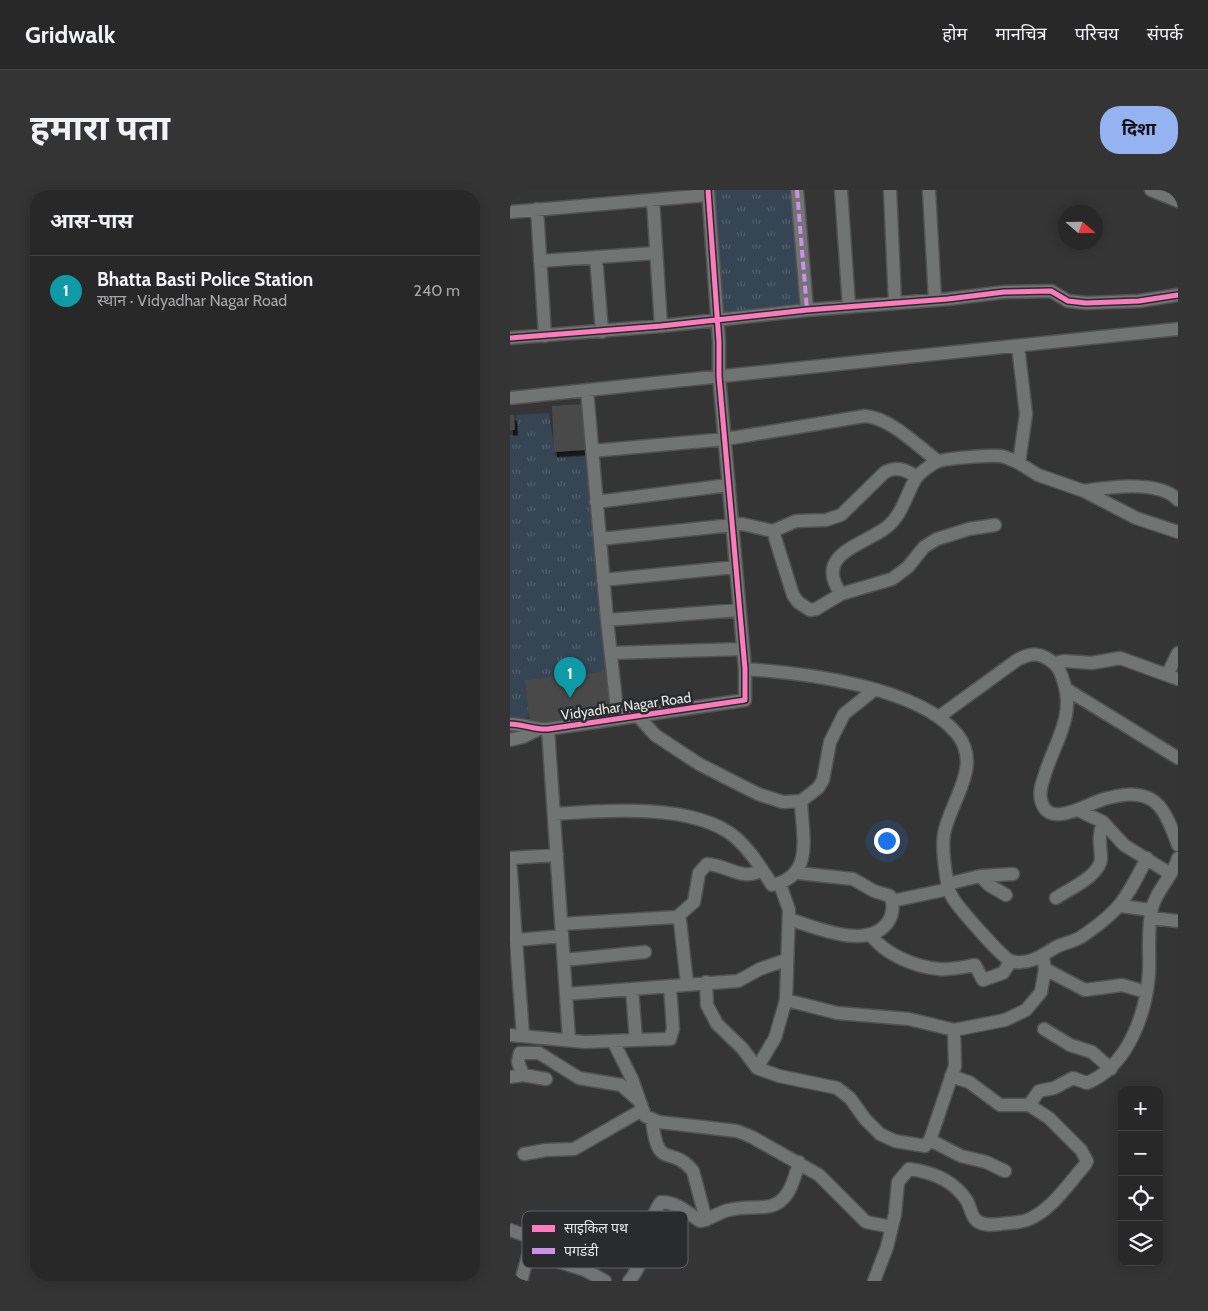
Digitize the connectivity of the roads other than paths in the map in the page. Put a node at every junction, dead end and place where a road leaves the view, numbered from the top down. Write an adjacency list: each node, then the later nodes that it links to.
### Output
1 (797, 190): 18 (street)
2 (841, 190): 17 (street)
3 (890, 190): 16 (street)
4 (928, 190): 15 (street)
5 (1151, 190): 8 (street)
6 (708, 192): 7 (street); 19 (street)
7 (653, 200): 9 (street); 11 (street)
8 (1178, 201)
9 (537, 209): 10 (street); 13 (street)
10 (510, 212)
11 (656, 253): 12 (street); 20 (street)
12 (596, 257): 13 (street); 22 (street)
13 (540, 261): 23 (street)
14 (1178, 295): 15 (street)
15 (935, 300): 16 (street)
16 (896, 303): 17 (street)
17 (849, 308): 18 (street)
18 (807, 310): 19 (street)
19 (717, 320): 20 (street); 26 (street)
20 (661, 326): 22 (street)
21 (1178, 329): 25 (street)
22 (602, 332): 23 (street)
23 (545, 336): 24 (street)
24 (510, 338)
25 (1018, 346): 26 (street); 32 (street)
26 (719, 376): 27 (street); 29 (street)
27 (587, 390): 28 (street); 30 (street)
28 (510, 398)
29 (726, 439): 30 (street); 31 (street); 34 (street)
30 (592, 451): 37 (street)
31 (938, 461): 32 (street); 33 (street)
32 (1019, 463): 35 (street)
33 (917, 477): 40 (street); 45 (street)
34 (730, 485): 37 (street); 39 (street)
35 (1084, 491): 36 (street); 41 (street)
36 (1178, 500)
37 (596, 502): 42 (street)
38 (996, 525): 45 (street)
39 (733, 526): 40 (street); 42 (street); 43 (street)
40 (773, 531): 45 (street)
41 (1178, 532)
42 (600, 539): 44 (street)
43 (736, 567): 44 (street); 46 (street)
44 (603, 580): 47 (street)
45 (841, 594)
46 (739, 610): 47 (street); 48 (street)
47 (607, 620): 49 (street)
48 (742, 649): 49 (street); 52 (street)
49 (611, 653): 58 (street)
50 (1178, 653): 53 (street)
51 (1054, 663): 53 (street); 55 (street); 56 (street)
52 (745, 669): 54 (street); 57 (street, Vidyadhar Nagar Road)
53 (1173, 677)
54 (874, 690): 56 (street); 63 (street)
55 (1066, 690): 62 (street); 64 (street)
56 (940, 716): 78 (street)
57 (639, 717): 58 (street, Vidyadhar Nagar Road); 63 (street)
58 (618, 719): 60 (street, Vidyadhar Nagar Road)
59 (510, 724): 60 (street, Vidyadhar Nagar Road)
60 (543, 729): 61 (street, Vidyadhar Nagar Road); 65 (street)
61 (510, 740)
62 (1178, 758)
63 (801, 801): 73 (street)
64 (1078, 810): 66 (street); 67 (street)
65 (554, 814): 68 (street); 72 (street)
66 (1103, 822): 69 (street); 80 (street)
67 (1178, 846)
68 (557, 855): 70 (street); 87 (street)
69 (1147, 858): 71 (street); 82 (street)
70 (510, 859): 77 (street)
71 (1175, 865): 83 (street)
72 (762, 870): 76 (street); 84 (street)
73 (798, 873): 76 (street); 81 (street)
74 (1013, 874): 75 (street)
75 (980, 876): 78 (street); 79 (street)
76 (780, 884): 85 (street)
77 (511, 886): 89 (street)
78 (948, 887): 81 (street); 93 (street)
79 (1006, 895)
80 (1056, 898)
81 (892, 901): 88 (street)
82 (1121, 906): 83 (street); 95 (street)
83 (1151, 914): 86 (street); 100 (street)
84 (677, 917): 87 (street); 97 (street)
85 (789, 920): 88 (street); 92 (street)
86 (1178, 921)
87 (562, 930): 89 (street); 91 (street)
88 (870, 934): 93 (street)
89 (516, 940): 94 (street)
90 (645, 952): 91 (street)
91 (564, 960): 101 (street)
92 (786, 960): 96 (street); 102 (street)
93 (1011, 961): 95 (street)
94 (514, 963): 106 (street)
95 (1044, 963): 100 (street); 104 (street)
96 (706, 982): 97 (street); 110 (street)
97 (687, 984): 98 (street)
98 (670, 986): 99 (street); 108 (street)
99 (632, 989): 101 (street); 108 (street)
100 (1146, 992): 111 (street)
101 (566, 994): 107 (street)
102 (786, 1000): 104 (street); 110 (street)
103 (1044, 1029): 111 (street)
104 (954, 1030): 113 (street)
105 (510, 1035): 106 (street)
106 (523, 1036): 107 (street)
107 (569, 1039): 109 (street)
108 (636, 1040): 109 (street)
109 (613, 1041): 115 (street)
110 (757, 1068): 118 (street)
111 (1111, 1069): 116 (street)
112 (516, 1076): 114 (street); 115 (street)
113 (951, 1076): 116 (street); 118 (street)
114 (546, 1080)
115 (640, 1105): 117 (street); 119 (street)
116 (1029, 1105): 126 (street)
117 (652, 1120): 120 (street); 125 (street)
118 (930, 1140): 121 (street)
119 (524, 1154)
120 (799, 1162): 125 (street); 126 (street)
121 (1005, 1171)
122 (656, 1211): 123 (street)
123 (685, 1211)
124 (688, 1213): 125 (street)
125 (706, 1220)
126 (892, 1227): 135 (street)
127 (510, 1230): 128 (street)
128 (522, 1234)
129 (525, 1268): 132 (street)
130 (578, 1268): 133 (street)
131 (636, 1268): 134 (street)
132 (521, 1281)
133 (605, 1281)
134 (629, 1281)
135 (874, 1281)

